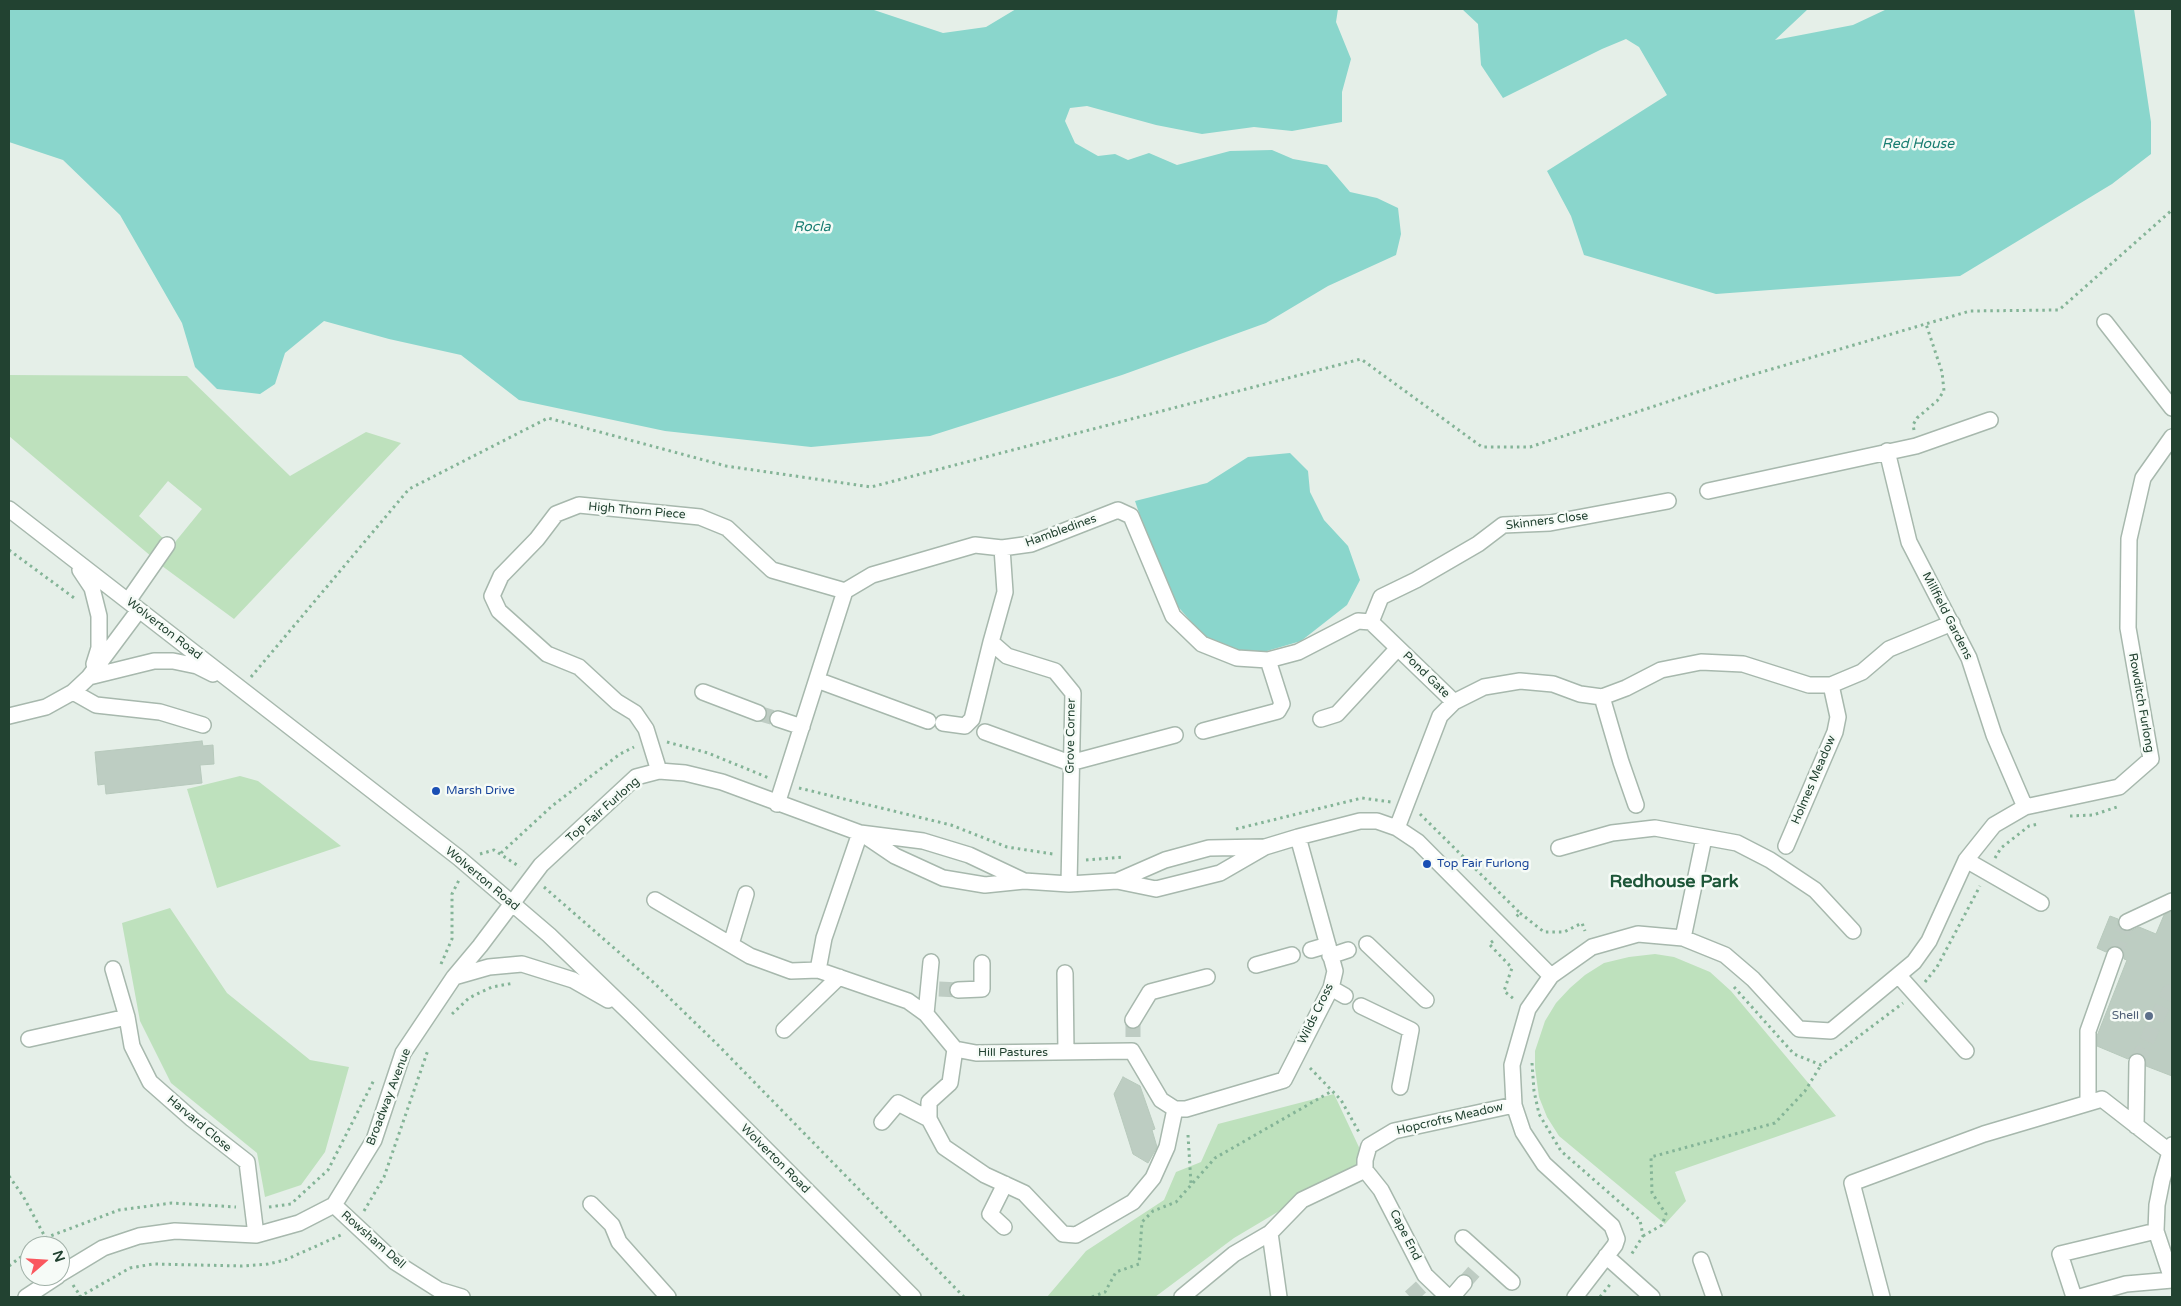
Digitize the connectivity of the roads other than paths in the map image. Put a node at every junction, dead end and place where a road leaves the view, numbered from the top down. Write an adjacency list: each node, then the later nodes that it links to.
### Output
1 (2105, 322): 2 (street)
2 (2172, 408)
3 (1990, 420): 5 (street)
4 (2172, 437): 40 (street, Rowditch Furlong)
5 (1887, 451): 6 (street); 15 (street, Millfield Gardens)
6 (1708, 492)
7 (1668, 501): 14 (street, Skinners Close)
8 (9, 509): 11 (street, Wolverton Road)
9 (167, 545): 13 (street)
10 (1002, 548): 12 (street, Hambledines); 16 (street); 18 (street, Hambledines)
11 (70, 557): 13 (street, Wolverton Road); 19 (street)
12 (845, 591): 20 (street); 37 (street, High Thorn Piece)
13 (134, 605): 19 (street); 22 (street, Wolverton Road)
14 (1364, 622): 17 (street, Pond Gate); 18 (street, Hambledines)
15 (1952, 623): 21 (street); 40 (street, Millfield Gardens)
16 (991, 642): 20 (street); 36 (street, Grove Corner)
17 (1398, 648): 26 (street, Pond Gate); 30 (street)
18 (1268, 660): 33 (street)
19 (89, 677): 22 (street); 23 (street)
20 (817, 680): 32 (street)
21 (1831, 684): 25 (street); 45 (street, Holmes Meadow)
22 (239, 686): 56 (street, Wolverton Road)
23 (73, 692): 28 (street); 31 (street)
24 (702, 692): 27 (street)
25 (1602, 696): 26 (street); 39 (street)
26 (1454, 702): 41 (street, Pond Gate)
27 (758, 713)
28 (9, 716)
29 (778, 719): 32 (street)
30 (1321, 719)
31 (203, 725)
32 (802, 727): 38 (street)
33 (1203, 731)
34 (985, 732): 36 (street)
35 (1175, 735): 36 (street)
36 (1070, 764): 51 (street, Grove Corner)
37 (659, 771): 38 (street, Top Fair Furlong); 56 (street, Top Fair Furlong)
38 (777, 804): 42 (street, Top Fair Furlong)
39 (1636, 805)
40 (2025, 807): 48 (street, Rowditch Furlong)
41 (1397, 828): 43 (street, Top Fair Furlong); 73 (street, Top Fair Furlong)
42 (860, 833): 49 (street, Top Fair Furlong); 49 (street, Top Fair Furlong); 71 (street)
43 (1298, 837): 46 (street, Top Fair Furlong); 63 (street, Wilds Cross)
44 (1704, 838): 47 (street); 58 (street); 59 (street)
45 (1786, 846)
46 (1265, 847): 50 (street, Top Fair Furlong); 50 (street, Top Fair Furlong)
47 (1559, 848)
48 (1966, 860): 55 (street); 74 (street, Rowditch Furlong)
49 (1024, 881): 51 (street, Top Fair Furlong)
50 (1117, 881): 51 (street, Top Fair Furlong)
51 (1069, 884)
52 (746, 894): 60 (street)
53 (655, 900): 60 (street)
54 (2172, 901): 57 (street)
55 (2041, 903)
56 (512, 904): 75 (street, Broadway Avenue); 84 (street, Wolverton Road)
57 (2127, 922)
58 (1853, 931)
59 (1683, 938): 73 (street, Rowditch Furlong); 74 (street, Rowditch Furlong)
60 (731, 944): 71 (street)
61 (1367, 944): 81 (street)
62 (1311, 950): 63 (street)
63 (1329, 950): 64 (street); 78 (street, Wilds Cross)
64 (1348, 950)
65 (1292, 955): 69 (street)
66 (2114, 955): 94 (street)
67 (931, 962): 83 (street)
68 (982, 963): 79 (street)
69 (1256, 965)
70 (112, 969): 85 (street, Harvard Close)
71 (818, 970): 76 (street)
72 (1064, 972): 91 (street)
73 (1551, 976): 95 (street, Rowditch Furlong)
74 (1899, 976): 90 (street)
75 (454, 977): 84 (street); 104 (street, Broadway Avenue)
76 (839, 977): 83 (street); 87 (street)
77 (1207, 977): 86 (street)
78 (1331, 988): 80 (street); 96 (street, Wilds Cross)
79 (958, 990)
80 (1346, 996)
81 (1426, 1000)
82 (1361, 1006): 93 (street)
83 (926, 1014): 89 (street)
84 (632, 1016): 121 (street, Wolverton Road)
85 (127, 1017): 88 (street); 108 (street, Harvard Close)
86 (1133, 1020)
87 (784, 1030)
88 (29, 1039)
89 (955, 1049): 91 (street, Hill Pastures); 97 (street)
90 (1966, 1051)
91 (1066, 1052): 96 (street, Hill Pastures)
92 (2137, 1062): 99 (street)
93 (1400, 1087)
94 (2088, 1103): 99 (street); 129 (street)
95 (1514, 1105): 101 (street, Hopcrofts Meadow); 110 (street, Rowditch Furlong)
96 (1181, 1109): 102 (street)
97 (929, 1118): 98 (street); 102 (street)
98 (882, 1122)
99 (2136, 1126): 100 (street)
100 (2171, 1149): 106 (street)
101 (1365, 1170): 107 (street); 124 (street, Cape End)
102 (1005, 1184): 105 (street)
103 (591, 1204): 120 (street)
104 (334, 1205): 108 (street); 117 (street, Rowsham Dell)
105 (1004, 1227)
106 (2156, 1231): 113 (street); 130 (street)
107 (1270, 1233): 122 (street); 123 (street)
108 (256, 1235): 112 (street)
109 (1463, 1238): 114 (street)
110 (1606, 1256): 126 (street, Rowditch Furlong); 127 (street)
111 (1701, 1260): 128 (street)
112 (70, 1268)
113 (2172, 1280): 131 (street)
114 (1512, 1282)
115 (1464, 1283): 125 (street)
116 (42, 1286): 118 (street)
117 (437, 1294): 119 (street, Rowsham Dell)
118 (26, 1297)
119 (462, 1297)
120 (668, 1297)
121 (913, 1297)
122 (1182, 1297)
123 (1279, 1297)
124 (1448, 1297)
125 (1452, 1297)
126 (1575, 1297)
127 (1652, 1297)
128 (1714, 1297)
129 (1882, 1297)
130 (2074, 1297)
131 (2080, 1297)

